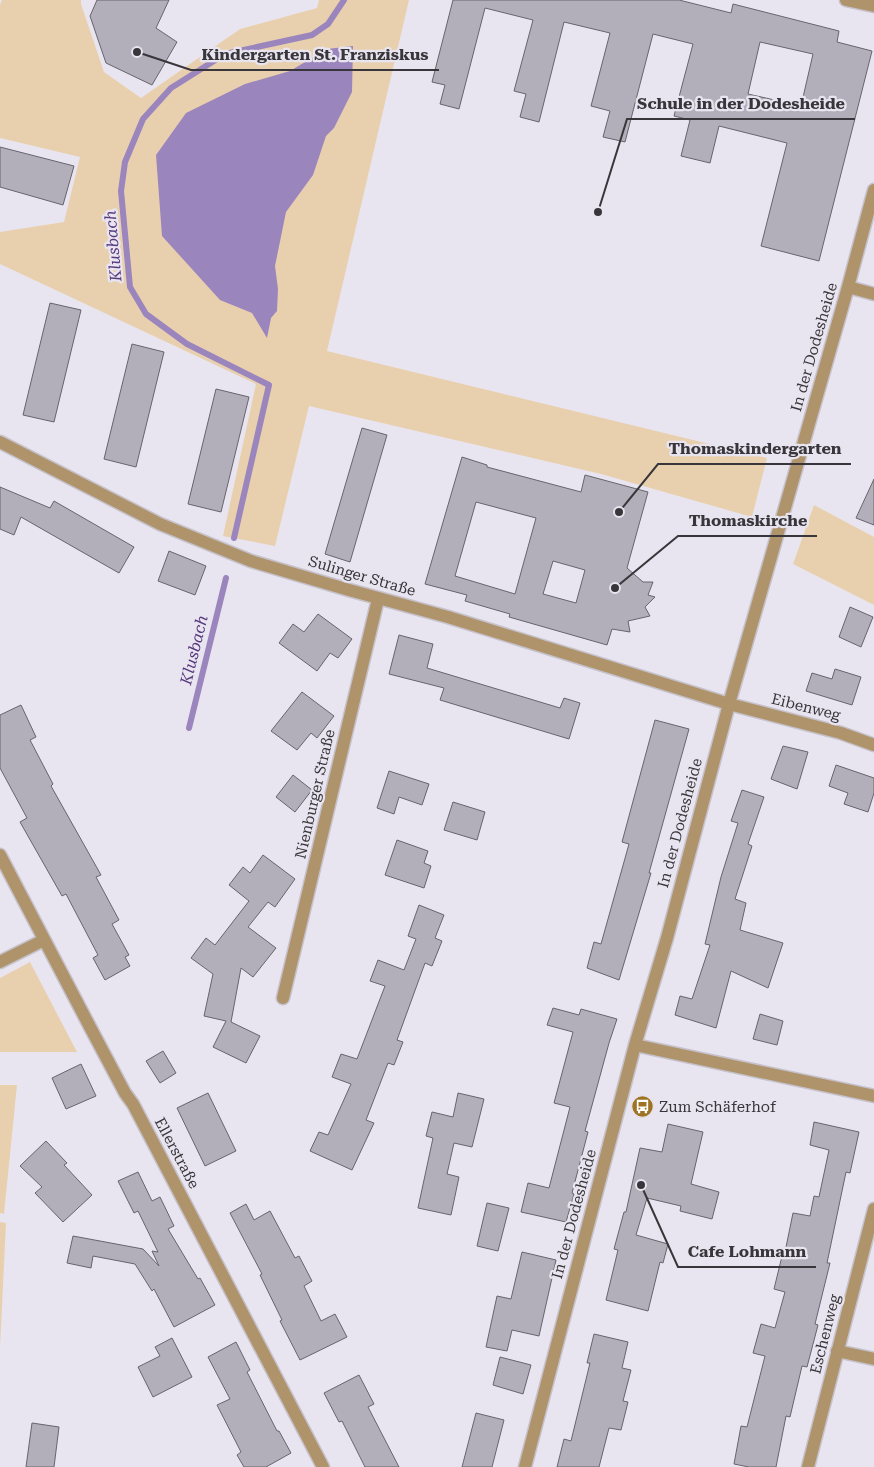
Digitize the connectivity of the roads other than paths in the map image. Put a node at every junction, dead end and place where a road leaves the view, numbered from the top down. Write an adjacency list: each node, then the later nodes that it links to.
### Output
1 (846, 0): 2 (street)
2 (874, 6)
3 (874, 190): 4 (street, In der Dodesheide)
4 (848, 287): 5 (street); 8 (street, In der Dodesheide)
5 (874, 294)
6 (0, 442): 7 (street, Sulinger Straße)
7 (378, 599): 8 (street, Sulinger Straße); 13 (street, Nienburger Straße)
8 (729, 704): 9 (street, Eibenweg); 14 (street, In der Dodesheide)
9 (874, 745)
10 (0, 854): 11 (street, Ellerstraße)
11 (44, 940): 12 (street); 19 (street, Ellerstraße)
12 (0, 962)
13 (283, 998)
14 (635, 1045): 15 (street); 20 (street, In der Dodesheide)
15 (874, 1096)
16 (874, 1209): 17 (street, Eschenweg)
17 (837, 1350): 18 (street); 21 (street, Eschenweg)
18 (874, 1359)
19 (323, 1467)
20 (525, 1467)
21 (808, 1467)

